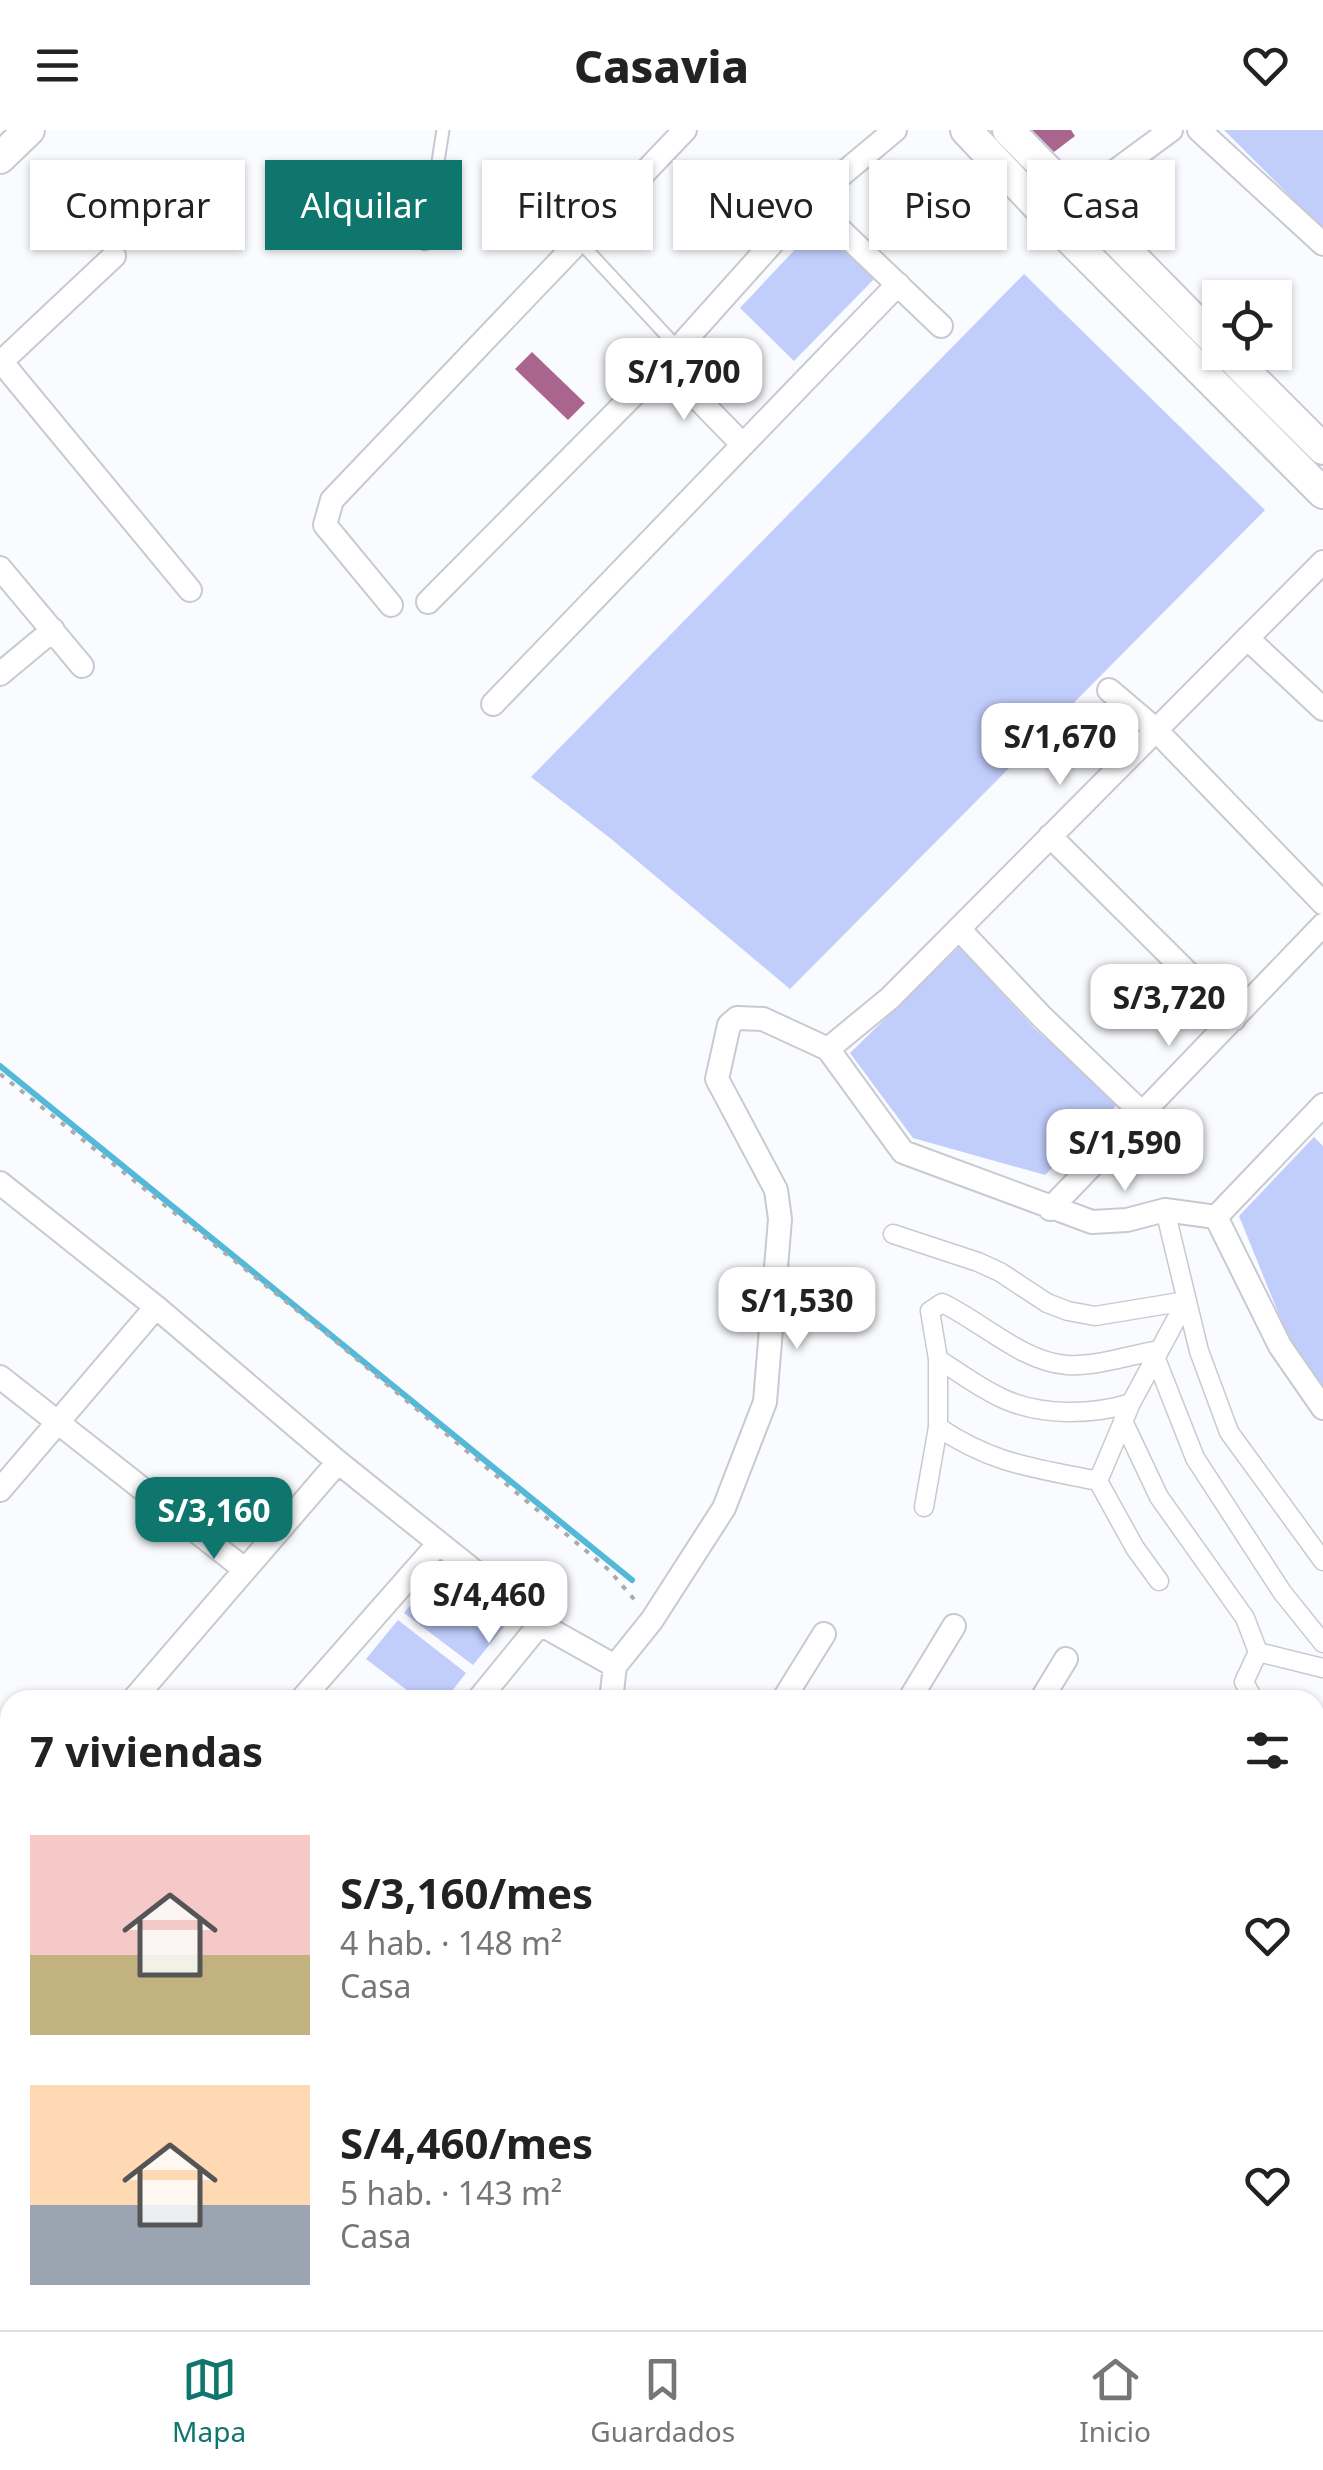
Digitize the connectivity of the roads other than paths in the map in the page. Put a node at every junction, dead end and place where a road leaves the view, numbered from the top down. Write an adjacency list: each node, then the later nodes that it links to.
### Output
1 (29, 130): 9 (street)
2 (443, 130): 10 (lane)
3 (684, 130): 13 (street)
4 (895, 130): 14 (street)
5 (966, 130): 30 (street)
6 (1008, 130): 11 (street)
7 (1170, 130): 12 (street)
8 (1199, 130): 16 (street)
9 (0, 158)
10 (439, 160)
11 (1037, 160)
12 (1130, 160)
13 (653, 162)
14 (849, 168)
15 (849, 238): 22 (street)
16 (1323, 244)
17 (569, 250): 35 (street)
18 (586, 250): 25 (lane)
19 (766, 250): 25 (street)
20 (1125, 250): 24 (street)
21 (114, 256): 26 (street)
22 (898, 284): 23 (street); 28 (street)
23 (941, 326)
24 (1202, 328)
25 (671, 356): 28 (street); 34 (street)
26 (0, 361): 33 (street)
27 (1244, 370): 29 (street)
28 (743, 445): 41 (street)
29 (1323, 449)
30 (1323, 493)
31 (1323, 562): 37 (street)
32 (0, 568): 36 (street)
33 (190, 590)
34 (428, 602)
35 (391, 606)
36 (52, 630): 38 (street); 39 (street)
37 (1247, 638): 42 (street); 43 (street)
38 (82, 666)
39 (0, 674)
40 (1109, 690): 43 (street)
41 (493, 704)
42 (1323, 709)
43 (1155, 729): 44 (street); 45 (street)
44 (1050, 836): 47 (street); 48 (street)
45 (1323, 902)
46 (1323, 925): 48 (street)
47 (959, 929): 49 (street); 50 (street)
48 (1234, 1019): 50 (street)
49 (828, 1049): 53 (street); 81 (street)
50 (1143, 1114): 53 (street)
51 (1320, 1114): 55 (street)
52 (0, 1184): 58 (street)
53 (1050, 1208): 54 (street)
54 (1165, 1210): 55 (street); 57 (street)
55 (1216, 1217): 63 (street)
56 (893, 1234): 57 (street)
57 (1186, 1301): 59 (street); 72 (street)
58 (156, 1307): 64 (street); 67 (street)
59 (1157, 1354): 60 (street); 62 (street); 78 (street)
60 (938, 1359): 62 (street); 66 (street)
61 (0, 1377): 64 (street)
62 (1131, 1403): 65 (street)
63 (1323, 1408)
64 (56, 1421): 69 (street); 73 (street)
65 (1123, 1421): 68 (street); 79 (street)
66 (938, 1426): 68 (street); 70 (street)
67 (338, 1462): 71 (street); 73 (street)
68 (1098, 1481): 74 (street)
69 (0, 1490)
70 (924, 1507)
71 (439, 1543): 75 (street); 84 (street)
72 (1323, 1561)
73 (243, 1568): 83 (street)
74 (1158, 1581)
75 (540, 1624): 81 (street); 85 (street)
76 (954, 1626): 88 (street)
77 (824, 1634): 87 (street)
78 (1323, 1642)
79 (1258, 1652): 82 (street); 90 (street)
80 (1066, 1660): 89 (street)
81 (615, 1666): 86 (street)
82 (1323, 1668)
83 (140, 1690)
84 (311, 1690)
85 (486, 1690)
86 (611, 1690)
87 (789, 1690)
88 (915, 1690)
89 (1047, 1690)
90 (1248, 1690)

